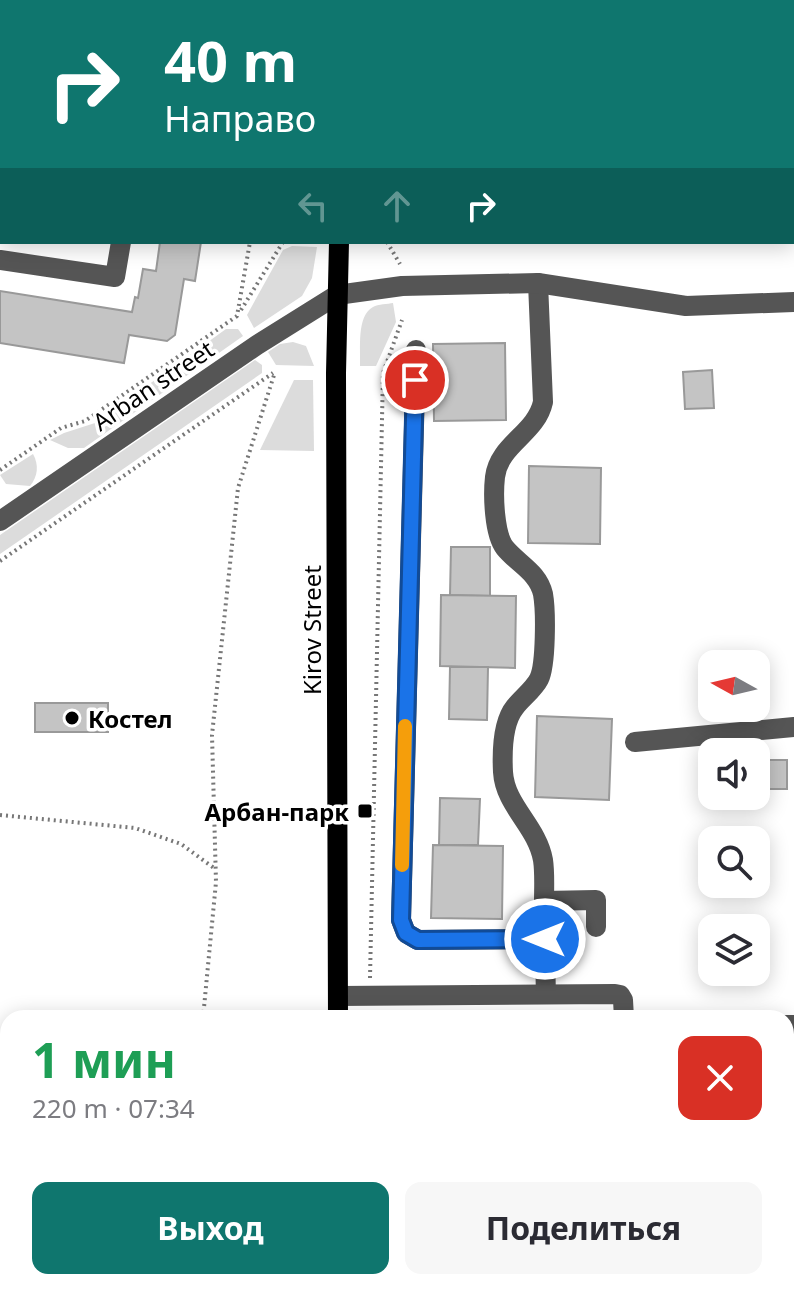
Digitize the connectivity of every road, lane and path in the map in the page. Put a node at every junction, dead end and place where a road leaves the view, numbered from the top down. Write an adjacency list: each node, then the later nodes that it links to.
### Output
1 (121, 244): 6 (street)
2 (250, 244): 11 (path)
3 (282, 244): 11 (path)
4 (339, 244): 9 (main road, Kirov Street)
5 (388, 244): 7 (path)
6 (0, 260)
7 (400, 264)
8 (538, 283): 9 (street); 10 (street); 21 (street)
9 (337, 295): 15 (street, Arban street); 25 (main road, Kirov Street)
10 (794, 302)
11 (237, 316): 14 (path)
12 (402, 320): 26 (path)
13 (416, 350): 23 (street)
14 (0, 470)
15 (0, 521)
16 (0, 561): 20 (path)
17 (794, 727): 18 (street)
18 (635, 742)
19 (0, 818): 20 (path)
20 (216, 870): 27 (path)
21 (544, 901): 22 (street); 23 (street)
22 (596, 927)
23 (545, 939): 24 (street)
24 (546, 994): 26 (street); 29 (street)
25 (338, 996): 26 (street); 28 (main road, Kirov Street)
26 (369, 996)
27 (204, 1010)
28 (338, 1010)
29 (624, 1010)

